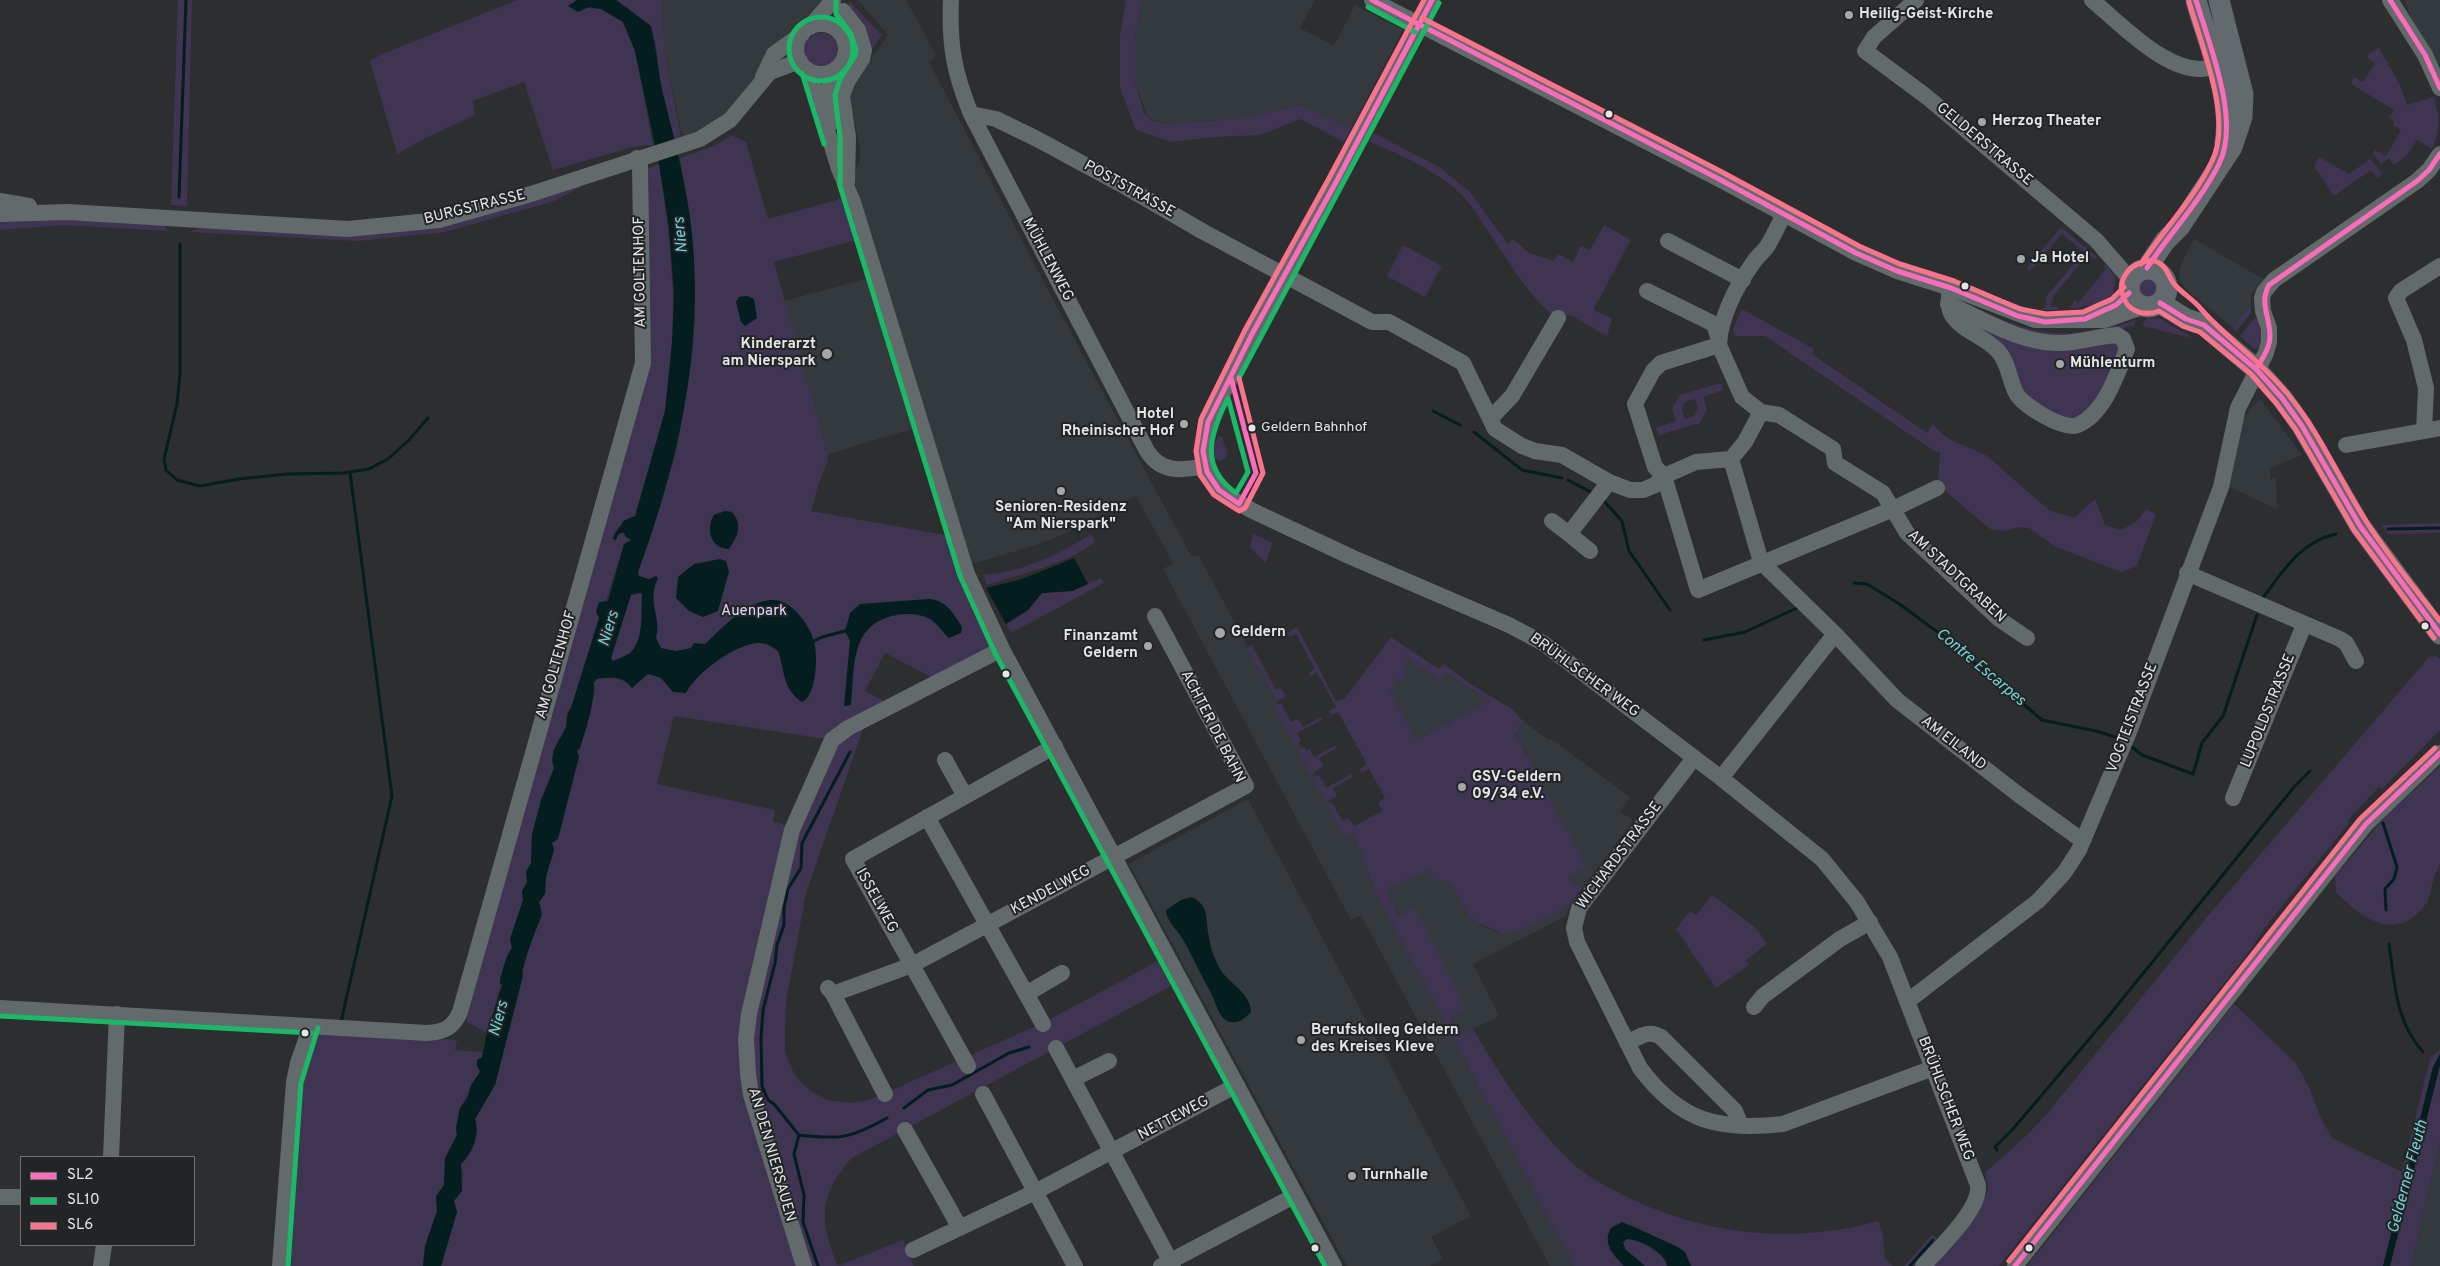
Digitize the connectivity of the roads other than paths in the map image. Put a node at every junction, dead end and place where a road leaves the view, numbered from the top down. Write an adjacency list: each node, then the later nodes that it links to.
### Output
1 (951, 0): 19 (street, MÜHLENWEG)
2 (1372, 0): 10 (street)
3 (1432, 0): 10 (street)
4 (1916, 0): 33 (street, GELDERSTRASSE)
5 (2092, 0): 15 (street)
6 (2196, 0): 15 (main road)
7 (2219, 0): 13 (main road)
8 (2390, 0): 18 (street)
9 (840, 4): 11 (street, BURGSTRASSE); 12 (street); 23 (street)
10 (1419, 25): 28 (street); 31 (street)
11 (806, 31): 12 (street); 14 (street); 17 (street, BURGSTRASSE)
12 (840, 33): 16 (street)
13 (2233, 51): 15 (main road); 22 (main road)
14 (804, 66): 16 (street, BURGSTRASSE); 17 (street, BURGSTRASSE); 24 (street)
15 (2215, 66): 22 (main road)
16 (833, 71): 23 (street)
17 (760, 83): 21 (street, BURGSTRASSE)
18 (2440, 88)
19 (971, 114): 31 (street, POSTSTRASSE); 44 (street, MÜHLENWEG)
20 (2440, 154): 38 (street, VOGTEISTRASSE)
21 (643, 157): 26 (street, BURGSTRASSE); 81 (street, AM GOLTENHOF)
22 (2220, 163): 33 (main road)
23 (848, 164): 24 (street)
24 (847, 184): 59 (street)
25 (0, 201): 26 (street, BURGSTRASSE)
26 (68, 212): 27 (street, BURGSTRASSE)
27 (0, 214)
28 (1784, 214): 32 (street); 35 (street)
29 (1668, 242): 32 (street)
30 (2440, 266): 41 (street)
31 (1284, 275): 40 (street, POSTSTRASSE); 44 (street)
32 (1743, 280): 37 (street)
33 (2148, 286): 35 (street); 38 (main road)
34 (1647, 292): 37 (street)
35 (1950, 296): 35 (street)
36 (1558, 318): 40 (street)
37 (1719, 342): 39 (street); 45 (street)
38 (2256, 369): 53 (street, VOGTEISTRASSE); 57 (main road)
39 (1761, 412): 43 (street); 48 (street, AM STADTGRABEN)
40 (1490, 418): 46 (street, POSTSTRASSE)
41 (2432, 429): 42 (street)
42 (2346, 445)
43 (1731, 459): 45 (street, POSTSTRASSE); 52 (street, AM EILAND)
44 (1205, 466): 63 (street, BRÜHLSCHER WEG)
45 (1664, 476): 46 (street, POSTSTRASSE); 52 (street)
46 (1609, 482): 50 (street)
47 (1937, 488): 48 (street)
48 (1893, 509): 52 (street); 58 (street, AM STADTGRABEN)
49 (1552, 521): 50 (street)
50 (1569, 534): 51 (street)
51 (1590, 551)
52 (1761, 562): 56 (street, AM EILAND)
53 (2187, 573): 55 (street); 69 (street, VOGTEISTRASSE)
54 (1155, 616): 70 (street, ACHTER DE BAHN)
55 (2304, 625): 60 (street); 67 (street, LUPOLDSTRASSE)
56 (1835, 634): 65 (street); 69 (street, AM EILAND)
57 (2440, 634)
58 (2027, 638)
59 (1002, 649): 61 (street); 105 (street, AN DEN NIERSAUEN)
60 (2356, 661)
61 (1055, 746): 66 (street, ISSELWEG); 70 (street)
62 (2440, 753): 109 (street)
63 (1694, 758): 65 (street, BRÜHLSCHER WEG); 82 (street, WICHARDSTRASSE)
64 (945, 760): 66 (street)
65 (1721, 778): 71 (street, BRÜHLSCHER WEG)
66 (965, 796): 68 (street, ISSELWEG)
67 (2233, 798)
68 (927, 817): 72 (street); 73 (street, ISSELWEG)
69 (2083, 841): 76 (street, VOGTEISTRASSE)
70 (1114, 857): 72 (street, KENDELWEG); 88 (street)
71 (1870, 922): 76 (street, BRÜHLSCHER WEG); 77 (street)
72 (988, 925): 73 (street, KENDELWEG); 75 (street)
73 (912, 965): 85 (street); 89 (street, KENDELWEG)
74 (1062, 974): 75 (street)
75 (1026, 994): 80 (street)
76 (1908, 1001): 86 (street, BRÜHLSCHER WEG)
77 (1754, 1007)
78 (0, 1008): 79 (street, AM GOLTENHOF)
79 (117, 1014): 81 (street, AM GOLTENHOF); 94 (street)
80 (1043, 1024)
81 (311, 1026): 104 (street)
82 (1627, 1043): 91 (street, WICHARDSTRASSE); 91 (street)
83 (1056, 1048): 87 (street)
84 (1109, 1061): 87 (street)
85 (968, 1066)
86 (1933, 1068): 91 (street, WICHARDSTRASSE); 108 (street, BRÜHLSCHER WEG)
87 (1074, 1079): 93 (street)
88 (1237, 1085): 93 (street, NETTEWEG); 96 (street)
89 (885, 1094)
90 (983, 1094): 95 (street)
91 (1741, 1126)
92 (905, 1130): 99 (street)
93 (1110, 1152): 95 (street, NETTEWEG); 102 (street)
94 (111, 1156)
95 (1035, 1192): 99 (street, NETTEWEG); 106 (street)
96 (1296, 1195): 102 (street); 107 (street)
97 (0, 1197): 98 (street)
98 (20, 1197)
99 (960, 1228): 101 (street, NETTEWEG)
100 (104, 1246): 103 (street)
101 (913, 1250)
102 (1168, 1265)
103 (101, 1266)
104 (280, 1266)
105 (804, 1266)
106 (1075, 1266)
107 (1334, 1266)
108 (1923, 1266)
109 (2015, 1266)

